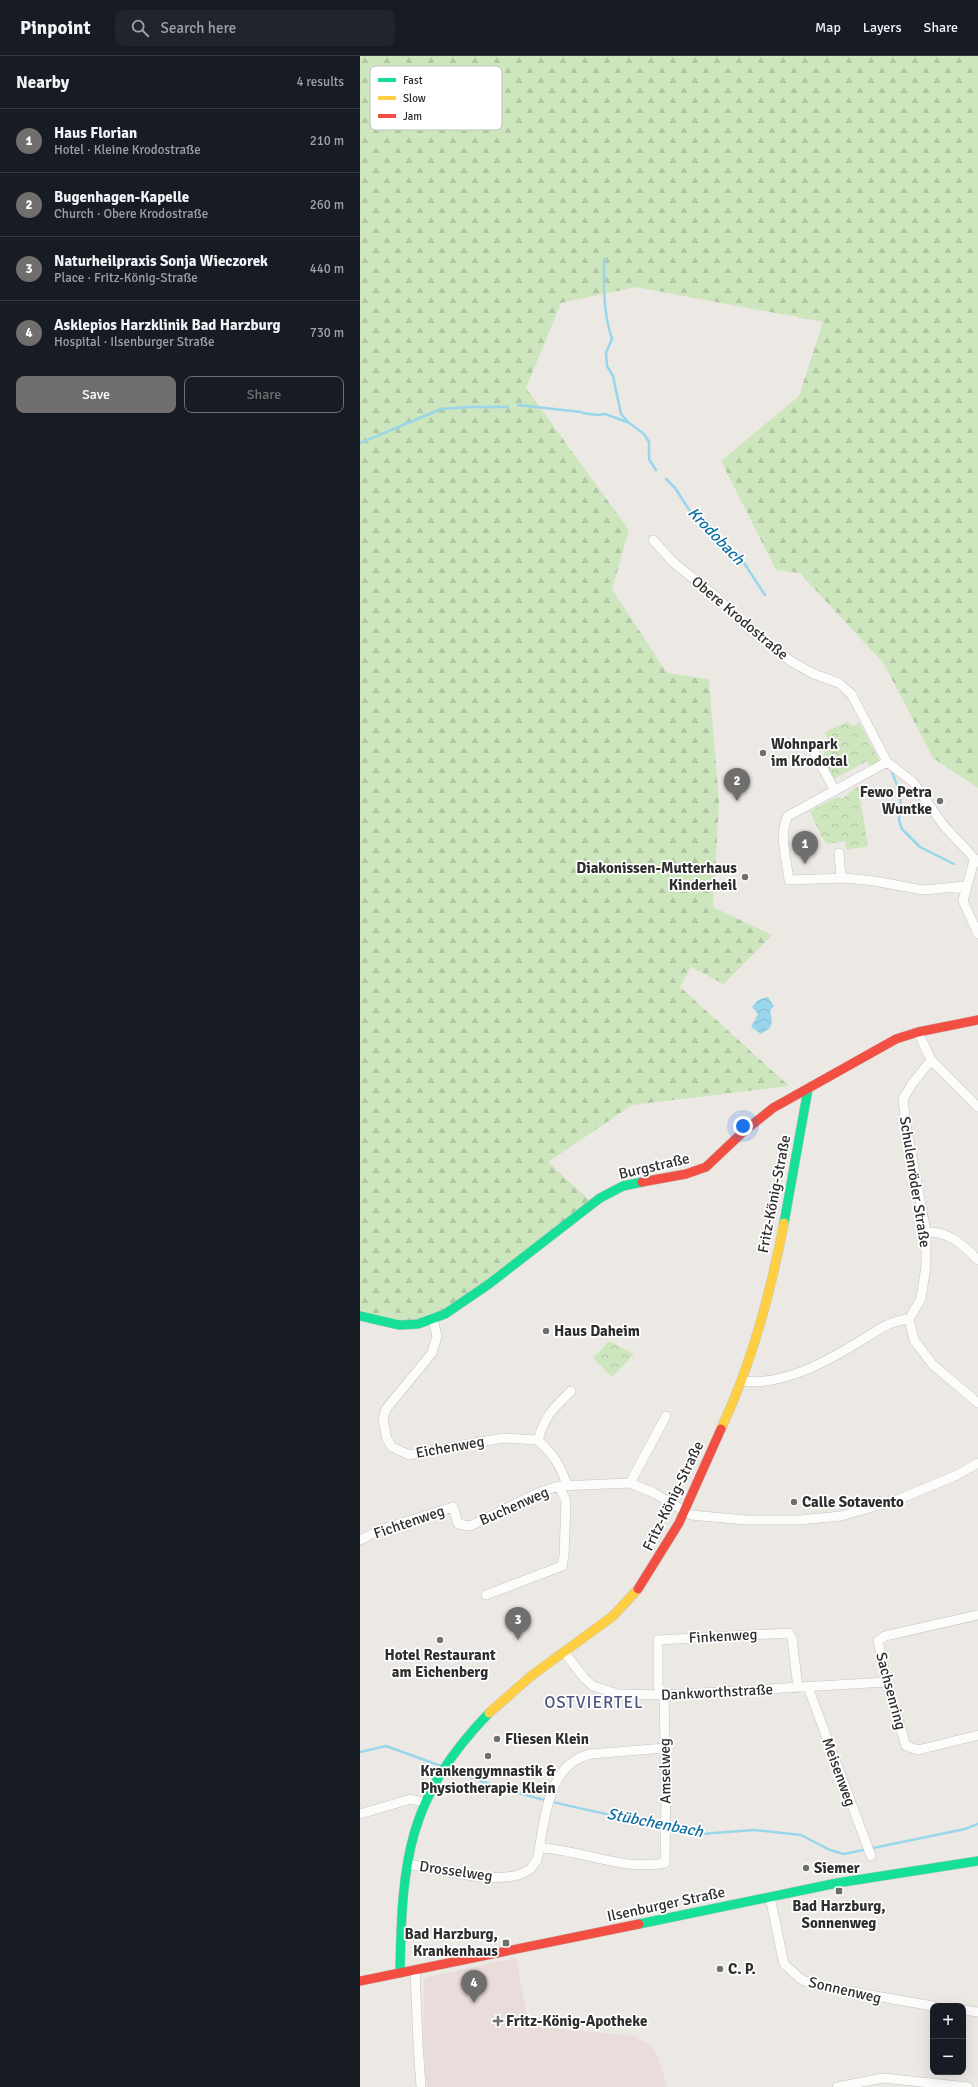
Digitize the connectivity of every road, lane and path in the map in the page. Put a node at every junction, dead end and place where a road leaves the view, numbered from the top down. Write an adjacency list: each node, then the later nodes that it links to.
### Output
1 (653, 540): 3 (street, Obere Krodostraße)
2 (812, 748): 4 (street)
3 (887, 762): 4 (street); 6 (street, Obere Krodostraße)
4 (835, 791): 7 (street)
5 (839, 854): 7 (street)
6 (976, 861): 8 (street)
7 (841, 878): 8 (street)
8 (966, 886): 9 (street)
9 (978, 934)
10 (978, 1020): 11 (street, Burgstraße)
11 (918, 1032): 12 (street); 13 (street, Burgstraße)
12 (931, 1060): 14 (street); 15 (street, Schulenröder Straße)
13 (808, 1088): 18 (street, Burgstraße); 20 (street, Fritz-König-Straße)
14 (978, 1107)
15 (926, 1232): 16 (street); 19 (street, Schulenröder Straße)
16 (978, 1260)
17 (360, 1316): 18 (street, Burgstraße)
18 (433, 1319): 24 (street, Eichenweg)
19 (909, 1319): 20 (street); 22 (street)
20 (742, 1381): 28 (street, Fritz-König-Straße)
21 (571, 1391): 24 (street)
22 (978, 1404)
23 (666, 1416): 26 (street)
24 (538, 1440): 27 (street)
25 (978, 1464): 28 (street, Buchenweg)
26 (630, 1483): 27 (street, Buchenweg); 28 (street, Buchenweg)
27 (563, 1486): 29 (street, Buchenweg); 31 (street, Buchenweg)
28 (685, 1511): 33 (street, Fritz-König-Straße)
29 (470, 1526): 30 (street, Fichtenweg)
30 (360, 1540)
31 (486, 1595)
32 (978, 1615): 34 (street, Sachsenring)
33 (564, 1652): 37 (street, Dankworthstraße); 40 (street, Fritz-König-Straße)
34 (887, 1682): 35 (street, Dankworthstraße); 38 (street, Sachsenring)
35 (808, 1687): 36 (street, Dankworthstraße); 43 (street, Meisenweg)
36 (798, 1688): 37 (street, Dankworthstraße); 37 (street, Finkenweg)
37 (664, 1695): 39 (street, Amselweg)
38 (978, 1735)
39 (665, 1748): 42 (street, Drosselweg); 42 (street, Amselweg)
40 (425, 1803): 41 (street); 45 (street, Fritz-König-Straße)
41 (360, 1814)
42 (540, 1848): 45 (street, Drosselweg)
43 (869, 1851)
44 (978, 1861): 46 (street, Ilsenburger Straße)
45 (407, 1864): 48 (street, Fritz-König-Straße)
46 (770, 1897): 47 (street, Ilsenburger Straße); 50 (street, Sonnenweg)
47 (415, 1970): 48 (street, Ilsenburger Straße); 53 (street)
48 (400, 1973): 49 (street, Ilsenburger Straße)
49 (360, 1981)
50 (930, 2005)
51 (966, 2010): 52 (street)
52 (978, 2012)
53 (421, 2087)
54 (837, 2087): 55 (street)
55 (968, 2087)

